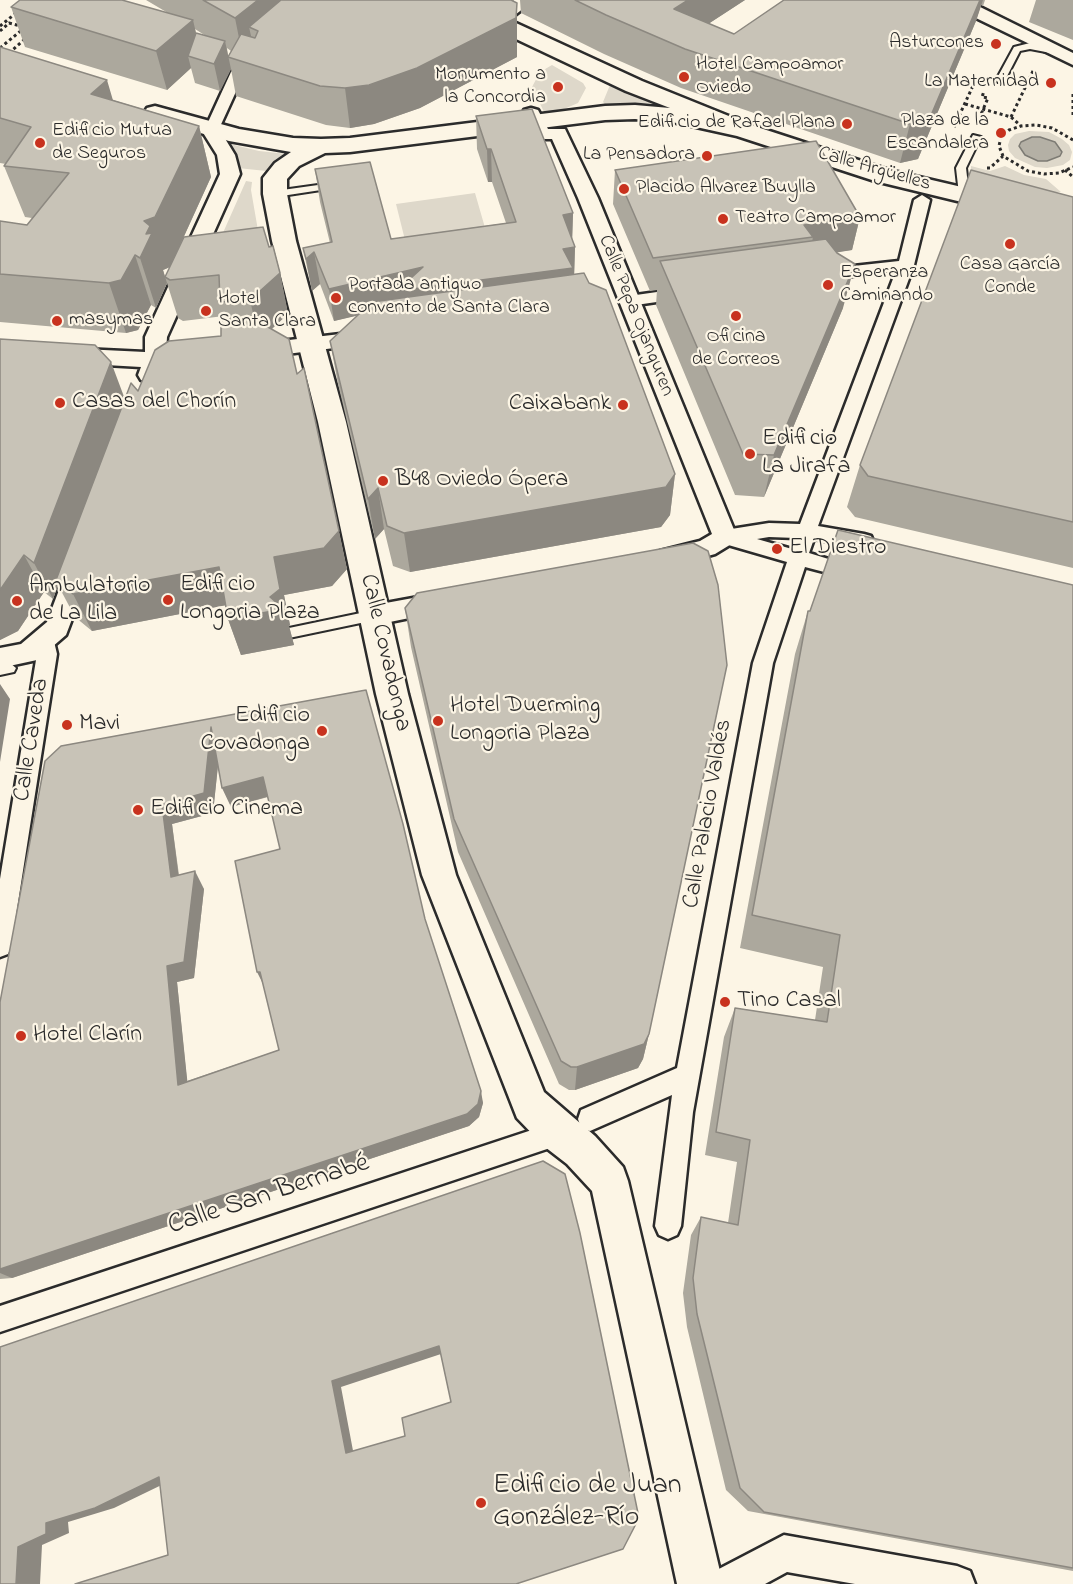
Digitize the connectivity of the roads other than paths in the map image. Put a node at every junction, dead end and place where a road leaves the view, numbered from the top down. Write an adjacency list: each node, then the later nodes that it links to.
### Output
1 (449, 0): 4 (street, Calle Argüelles)
2 (525, 0): 4 (street)
3 (953, 0): 7 (street)
4 (495, 22): 5 (street, Calle Argüelles)
5 (550, 47): 11 (street); 13 (street, Calle Argüelles)
6 (265, 48): 12 (street)
7 (1051, 50): 8 (street); 9 (lane)
8 (1073, 60)
9 (1001, 80)
10 (138, 108): 12 (street)
11 (549, 121): 13 (street); 15 (street); 26 (street, Calle Pepa Ojanguren)
12 (212, 130): 15 (street); 32 (street)
13 (743, 130): 18 (street, Calle Argüelles)
14 (976, 137): 18 (lane)
15 (321, 146): 17 (street, Calle Covadonga)
16 (318, 188): 17 (lane)
17 (275, 194): 28 (street, Calle Covadonga)
18 (963, 194): 21 (street, Calle Argüelles)
19 (922, 200): 23 (street, Calle Palacio Valdés)
20 (1073, 204): 21 (street)
21 (1035, 211): 22 (street, Calle Argüelles)
22 (1073, 221)
23 (906, 266): 24 (street); 34 (street, Calle Palacio Valdés)
24 (816, 275)
25 (699, 291): 26 (street)
26 (619, 302): 35 (street, Calle Pepa Ojanguren)
27 (381, 336): 28 (street)
28 (313, 345): 30 (street); 42 (street, Calle Covadonga)
29 (0, 351): 32 (street)
30 (234, 353)
31 (210, 355): 32 (street)
32 (154, 360): 33 (street)
33 (142, 394)
34 (807, 531): 35 (street); 36 (street); 38 (street, Calle Palacio Valdés)
35 (725, 537): 38 (street); 39 (street)
36 (882, 545)
37 (86, 550): 44 (street, Calle Caveda)
38 (798, 558): 40 (street); 46 (street, Calle Palacio Valdés)
39 (651, 562)
40 (828, 566)
41 (468, 598): 42 (street)
42 (384, 614): 43 (lane); 47 (street, Calle Covadonga)
43 (289, 633)
44 (17, 658): 45 (street, Calle Caveda)
45 (0, 948)
46 (687, 1076): 47 (street, Calle San Bernabé); 48 (street, Calle Palacio Valdés)
47 (577, 1134): 49 (street, Calle San Bernabé); 50 (street, Calle Covadonga)
48 (668, 1226)
49 (0, 1319)
50 (700, 1584)
51 (728, 1584): 52 (street)
52 (957, 1584)

